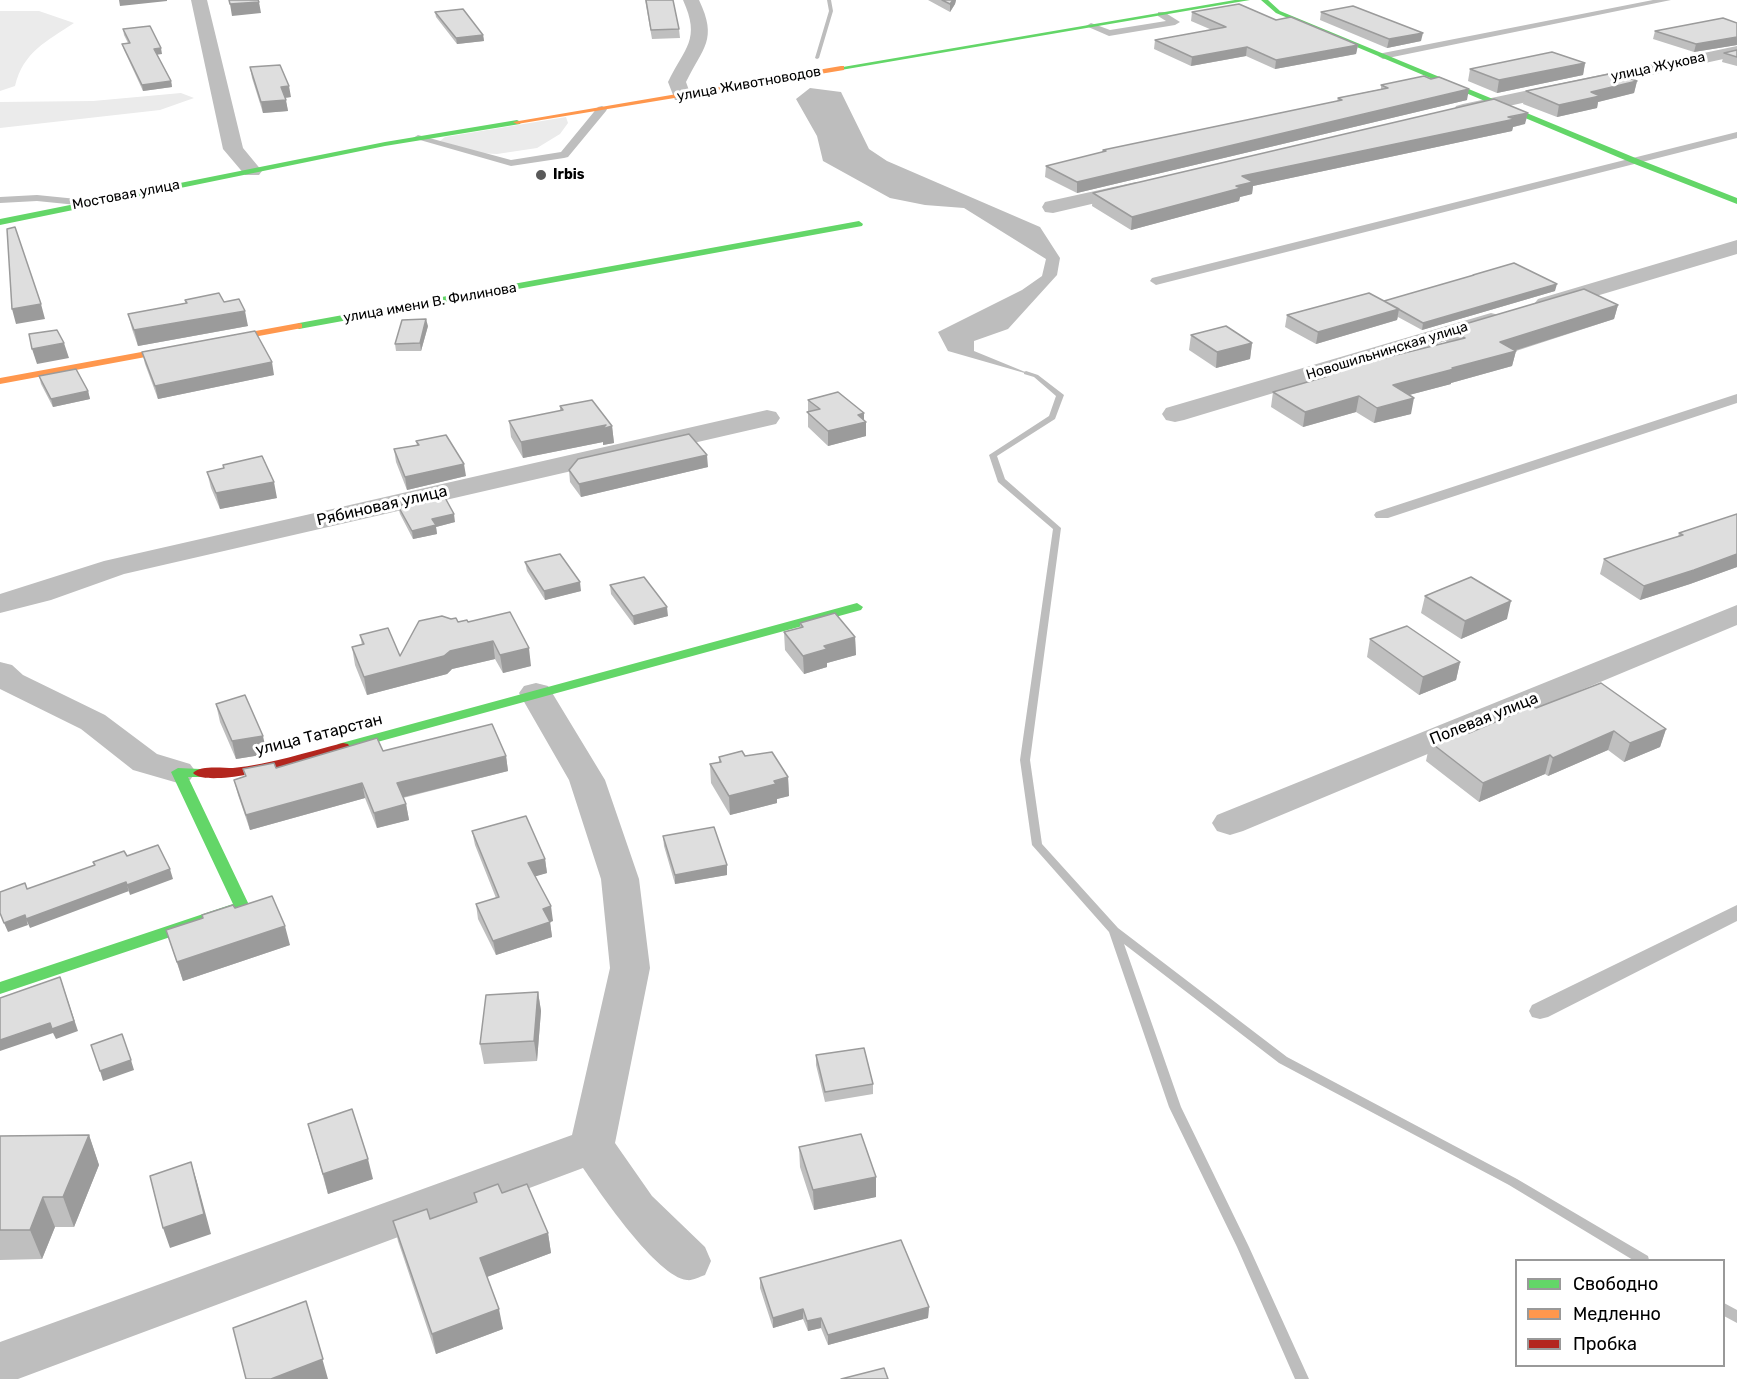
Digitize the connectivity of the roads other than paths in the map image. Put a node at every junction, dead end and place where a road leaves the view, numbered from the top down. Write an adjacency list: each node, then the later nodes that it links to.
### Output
1 (200, 0): 15 (street)
2 (691, 0): 8 (street)
3 (1247, 0): 8 (street, улица Животноводов)
4 (1264, 0): 7 (street)
5 (1667, 0): 7 (lane)
6 (1737, 51): 9 (street, улица Жукова)
7 (1383, 56): 9 (street)
8 (682, 96): 10 (street, улица Животноводов)
9 (1493, 102): 11 (street, улица Жукова); 14 (street)
10 (602, 109): 13 (street, улица Животноводов); 13 (lane)
11 (1447, 114)
12 (1737, 135): 14 (lane)
13 (418, 138): 15 (street, улица Животноводов)
14 (1635, 161): 18 (street); 24 (lane)
15 (252, 171): 19 (street, Мостовая улица)
16 (1158, 182): 20 (street)
17 (0, 200): 19 (lane)
18 (1737, 201)
19 (87, 203): 21 (street, Мостовая улица)
20 (1053, 207)
21 (0, 222)
22 (859, 224): 25 (street, улица имени В. Филинова)
23 (1737, 248): 27 (street, Новошильнинская улица)
24 (1156, 281)
25 (0, 381)
26 (1737, 398): 29 (lane)
27 (1175, 414)
28 (767, 418): 30 (street, Рябиновая улица)
29 (1382, 515)
30 (0, 604)
31 (857, 607): 34 (street, улица Татарстан)
32 (1737, 614): 36 (street, Полевая улица)
33 (0, 672): 35 (street)
34 (536, 693): 35 (street, улица Татарстан); 40 (street)
35 (178, 772): 38 (street)
36 (1230, 824)
37 (1737, 912): 39 (lane)
38 (0, 988)
39 (1540, 1011)
40 (592, 1146): 41 (street); 42 (street)
41 (688, 1261)
42 (0, 1364)

